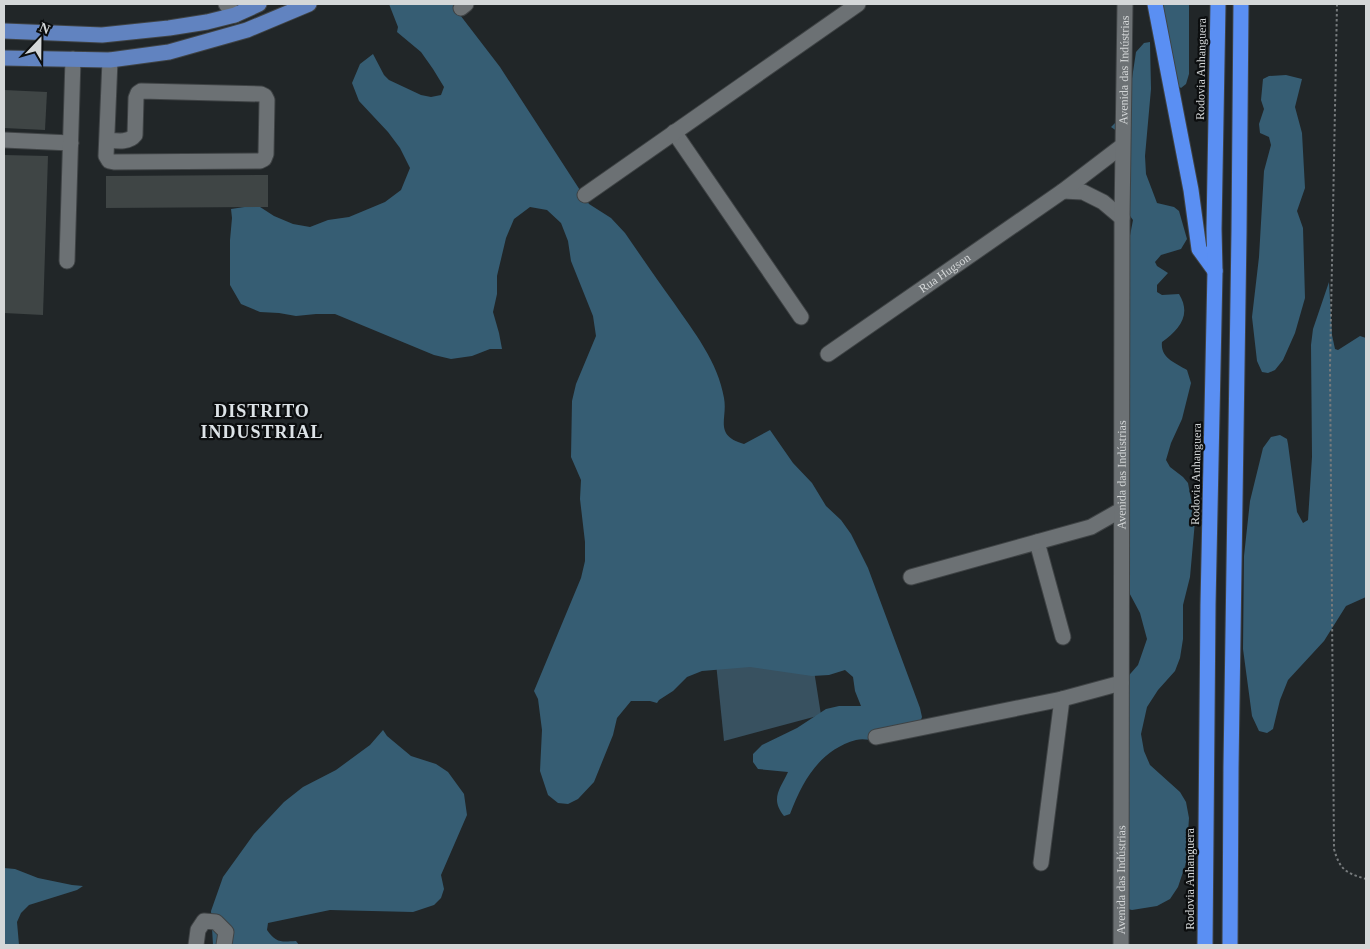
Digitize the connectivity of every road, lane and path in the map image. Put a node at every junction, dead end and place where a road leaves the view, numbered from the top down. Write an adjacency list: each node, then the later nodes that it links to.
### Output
1 (259, 4): 9 (main road)
2 (309, 4): 13 (main road)
3 (858, 4): 14 (street)
4 (1125, 4): 18 (street, Avenida das Indústrias)
5 (1155, 4): 23 (highway)
6 (1218, 4): 23 (highway, Rodovia Anhanguera)
7 (1241, 4): 39 (highway)
8 (1337, 4): 34 (path)
9 (230, 9): 10 (main road)
10 (4, 31)
11 (4, 58): 12 (main road)
12 (73, 59): 13 (main road); 17 (street)
13 (110, 60): 16 (street)
14 (674, 132): 20 (street); 24 (street)
15 (4, 140): 17 (street)
16 (107, 140): 16 (street)
17 (71, 143): 22 (street)
18 (1122, 146): 19 (street, Rua Hugson); 21 (street, Avenida das Indústrias)
19 (1063, 191): 21 (street); 25 (street, Rua Hugson)
20 (585, 195)
21 (1122, 218): 26 (street, Avenida das Indústrias)
22 (67, 261)
23 (1215, 272): 38 (highway, Rodovia Anhanguera)
24 (801, 317)
25 (828, 354)
26 (1121, 510): 27 (street); 30 (street, Avenida das Indústrias)
27 (1037, 542): 28 (street); 29 (street)
28 (911, 577)
29 (1063, 637)
30 (1121, 683): 31 (street); 37 (street, Avenida das Indústrias)
31 (1062, 699): 32 (street); 33 (street)
32 (876, 737)
33 (1042, 863)
34 (1366, 879)
35 (196, 945): 36 (street)
36 (224, 945)
37 (1120, 945)
38 (1205, 945)
39 (1230, 945)

